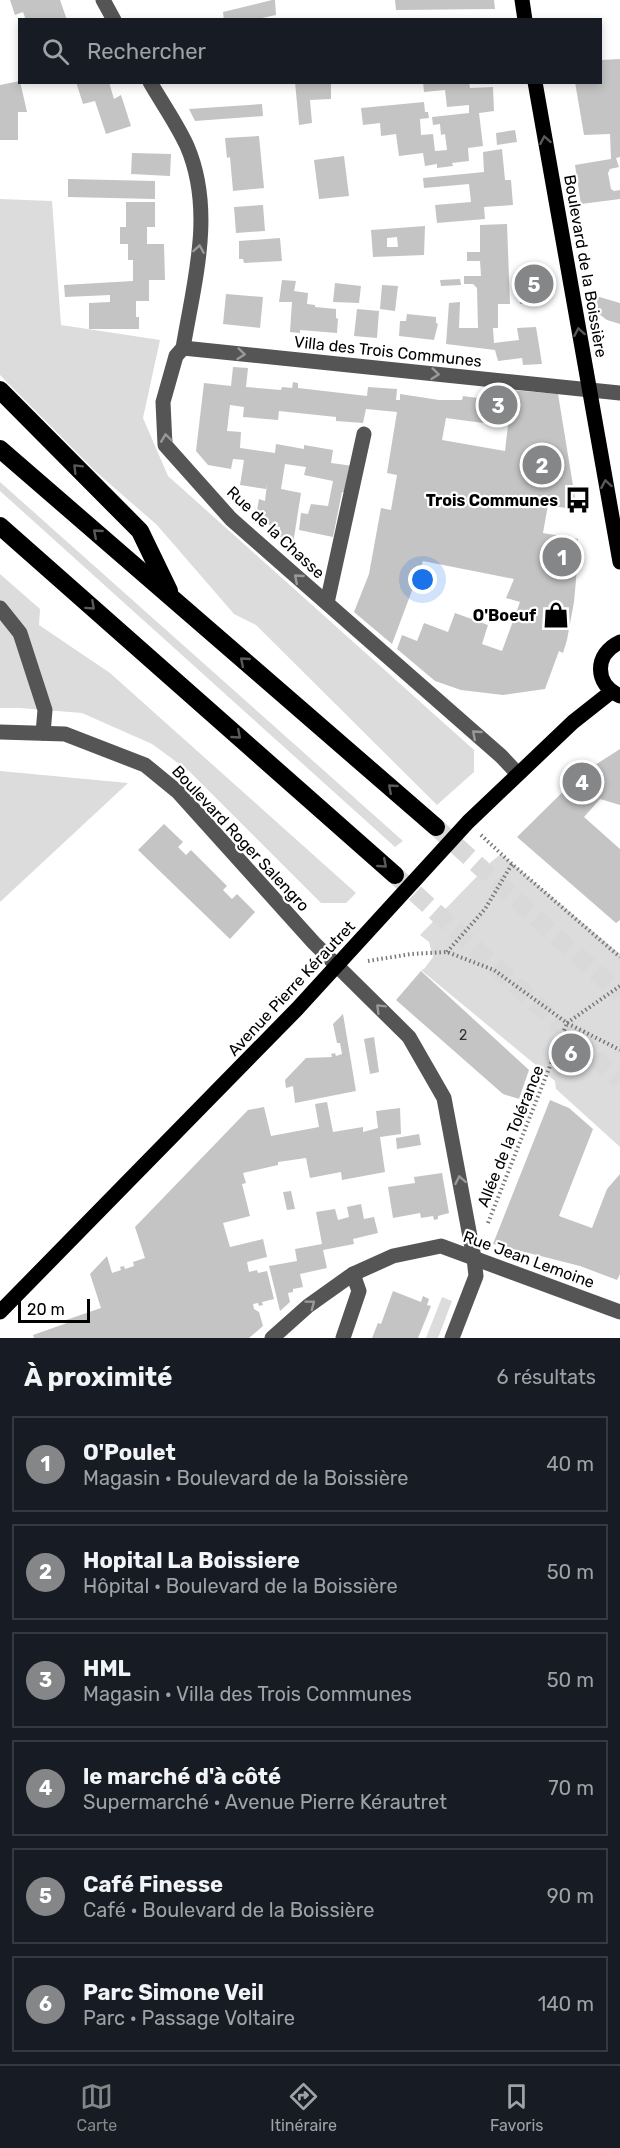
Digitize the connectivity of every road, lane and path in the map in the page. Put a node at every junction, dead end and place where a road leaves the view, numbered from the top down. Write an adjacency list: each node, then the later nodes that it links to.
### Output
1 (103, 0): 3 (street)
2 (522, 0): 4 (main road)
3 (113, 18)
4 (525, 18)
5 (151, 84): 7 (street, Rue de la Chasse, one-way to 5)
6 (535, 84): 8 (main road, Boulevard de la Boissière, one-way to 6)
7 (183, 348): 8 (street, Villa des Trois Communes, one-way to 8); 16 (street, Rue de la Chasse, one-way to 7)
8 (589, 389): 10 (street, Villa des Trois Communes); 14 (main road, Boulevard de la Boissière, one-way to 8)
9 (0, 390): 15 (highway, one-way to 9)
10 (620, 393)
11 (364, 434): 16 (street)
12 (0, 449): 15 (highway, one-way to 12)
13 (0, 526): 26 (highway, one-way to 26)
14 (620, 562)
15 (172, 598): 24 (highway, one-way to 15)
16 (327, 603): 22 (street, Rue de la Chasse, one-way to 16)
17 (0, 608): 21 (street)
18 (620, 642): 19 (main road)
19 (615, 694): 22 (main road, Avenue Pierre Kérautret)
20 (1, 732): 21 (street, Boulevard Roger Salengro)
21 (43, 733): 29 (street, Boulevard Roger Salengro)
22 (518, 774): 23 (main road, Avenue Pierre Kérautret)
23 (468, 822): 25 (path); 29 (main road, Avenue Pierre Kérautret)
24 (436, 826)
25 (512, 864): 27 (path); 28 (path)
26 (395, 875)
27 (447, 952): 29 (path); 31 (path)
28 (620, 957)
29 (337, 966): 34 (street, Boulevard Roger Salengro, one-way to 29); 36 (main road, Avenue Pierre Kérautret)
30 (620, 986): 31 (path)
31 (567, 1023): 32 (path); 33 (path, Allée de la Tolérance)
32 (620, 1050)
33 (487, 1226)
34 (474, 1258): 35 (street, Rue Jean Lemoine); 37 (street, Rue Jean Lemoine); 40 (street, Boulevard Roger Salengro)
35 (354, 1274): 38 (street, Rue Jean Lemoine, one-way to 35); 39 (street)
36 (0, 1312)
37 (620, 1312)
38 (272, 1338)
39 (343, 1338)
40 (452, 1338)

